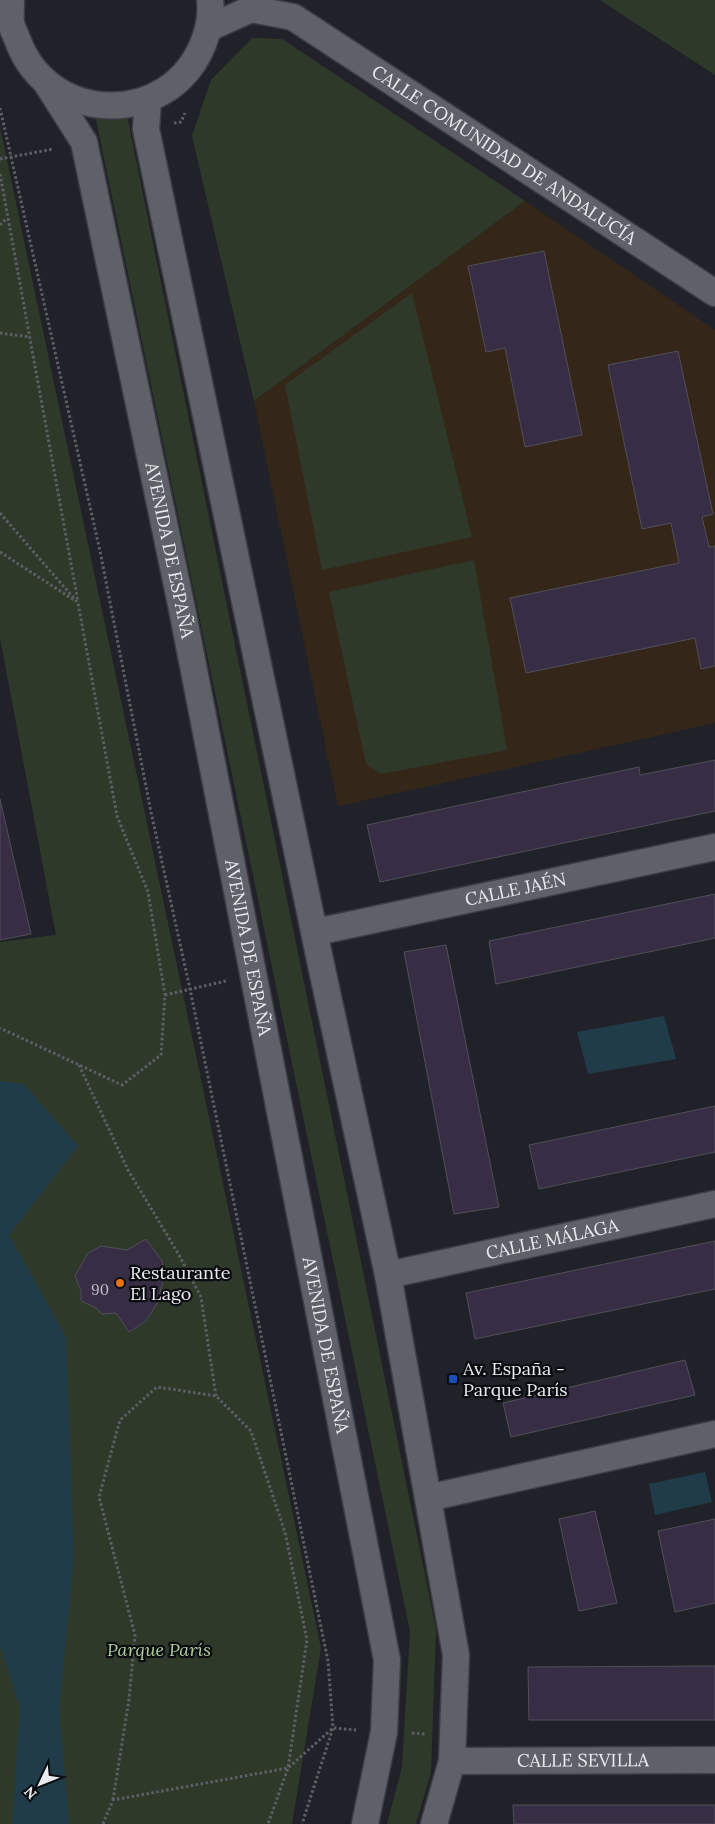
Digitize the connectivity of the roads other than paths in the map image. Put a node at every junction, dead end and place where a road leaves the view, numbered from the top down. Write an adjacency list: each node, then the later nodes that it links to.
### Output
1 (11, 0): 4 (street)
2 (288, 8): 3 (street, CALLE COMUNIDAD DE ANDALUCÍA); 6 (street, CALLE COMUNIDAD DE ANDALUCÍA)
3 (212, 10): 5 (street)
4 (47, 84): 5 (street); 15 (street, AVENIDA DE ESPAÑA)
5 (148, 100): 8 (street)
6 (715, 293)
7 (715, 847): 8 (street, CALLE JAÉN)
8 (316, 932): 10 (street)
9 (715, 1204): 10 (street, CALLE MÁLAGA)
10 (388, 1275): 12 (street)
11 (715, 1434): 12 (street)
12 (428, 1498): 14 (street)
13 (715, 1760): 14 (street, CALLE SEVILLA)
14 (452, 1761): 16 (street)
15 (365, 1824)
16 (434, 1824)

